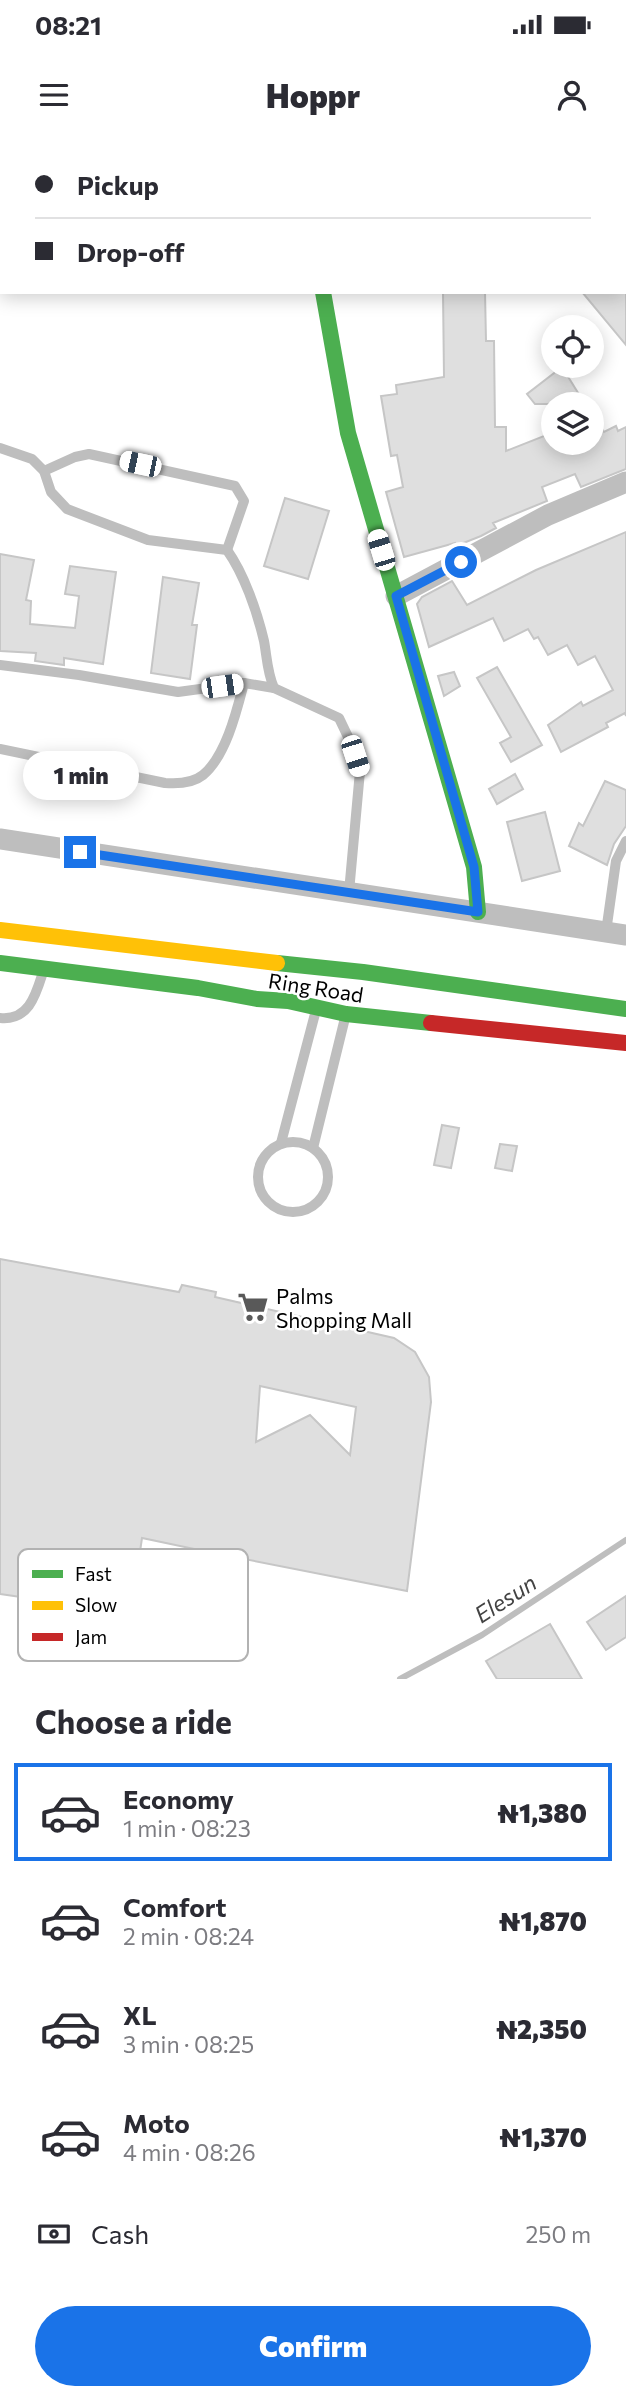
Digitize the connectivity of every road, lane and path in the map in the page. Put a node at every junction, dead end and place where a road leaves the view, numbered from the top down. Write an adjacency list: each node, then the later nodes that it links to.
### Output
1 (323, 294): 6 (main road)
2 (0, 448): 3 (lane)
3 (44, 471): 5 (lane); 5 (lane)
4 (626, 482): 6 (street)
5 (227, 550): 9 (lane)
6 (396, 596): 14 (main road)
7 (0, 666): 8 (lane)
8 (244, 683): 9 (lane); 10 (lane)
9 (274, 688): 13 (lane)
10 (0, 748)
11 (0, 839): 13 (street)
12 (626, 841): 16 (lane)
13 (349, 892): 14 (street)
14 (478, 912): 16 (street)
15 (0, 930): 20 (main road, Ring Road)
16 (616, 933)
17 (0, 963): 18 (main road, Ring Road)
18 (45, 969): 19 (main road, Ring Road); 22 (lane)
19 (317, 1008): 21 (main road, Ring Road); 24 (lane)
20 (626, 1009)
21 (346, 1014): 23 (main road, Ring Road); 25 (lane)
22 (0, 1018)
23 (626, 1043)
24 (281, 1143): 25 (lane); 25 (lane)
25 (313, 1148)

